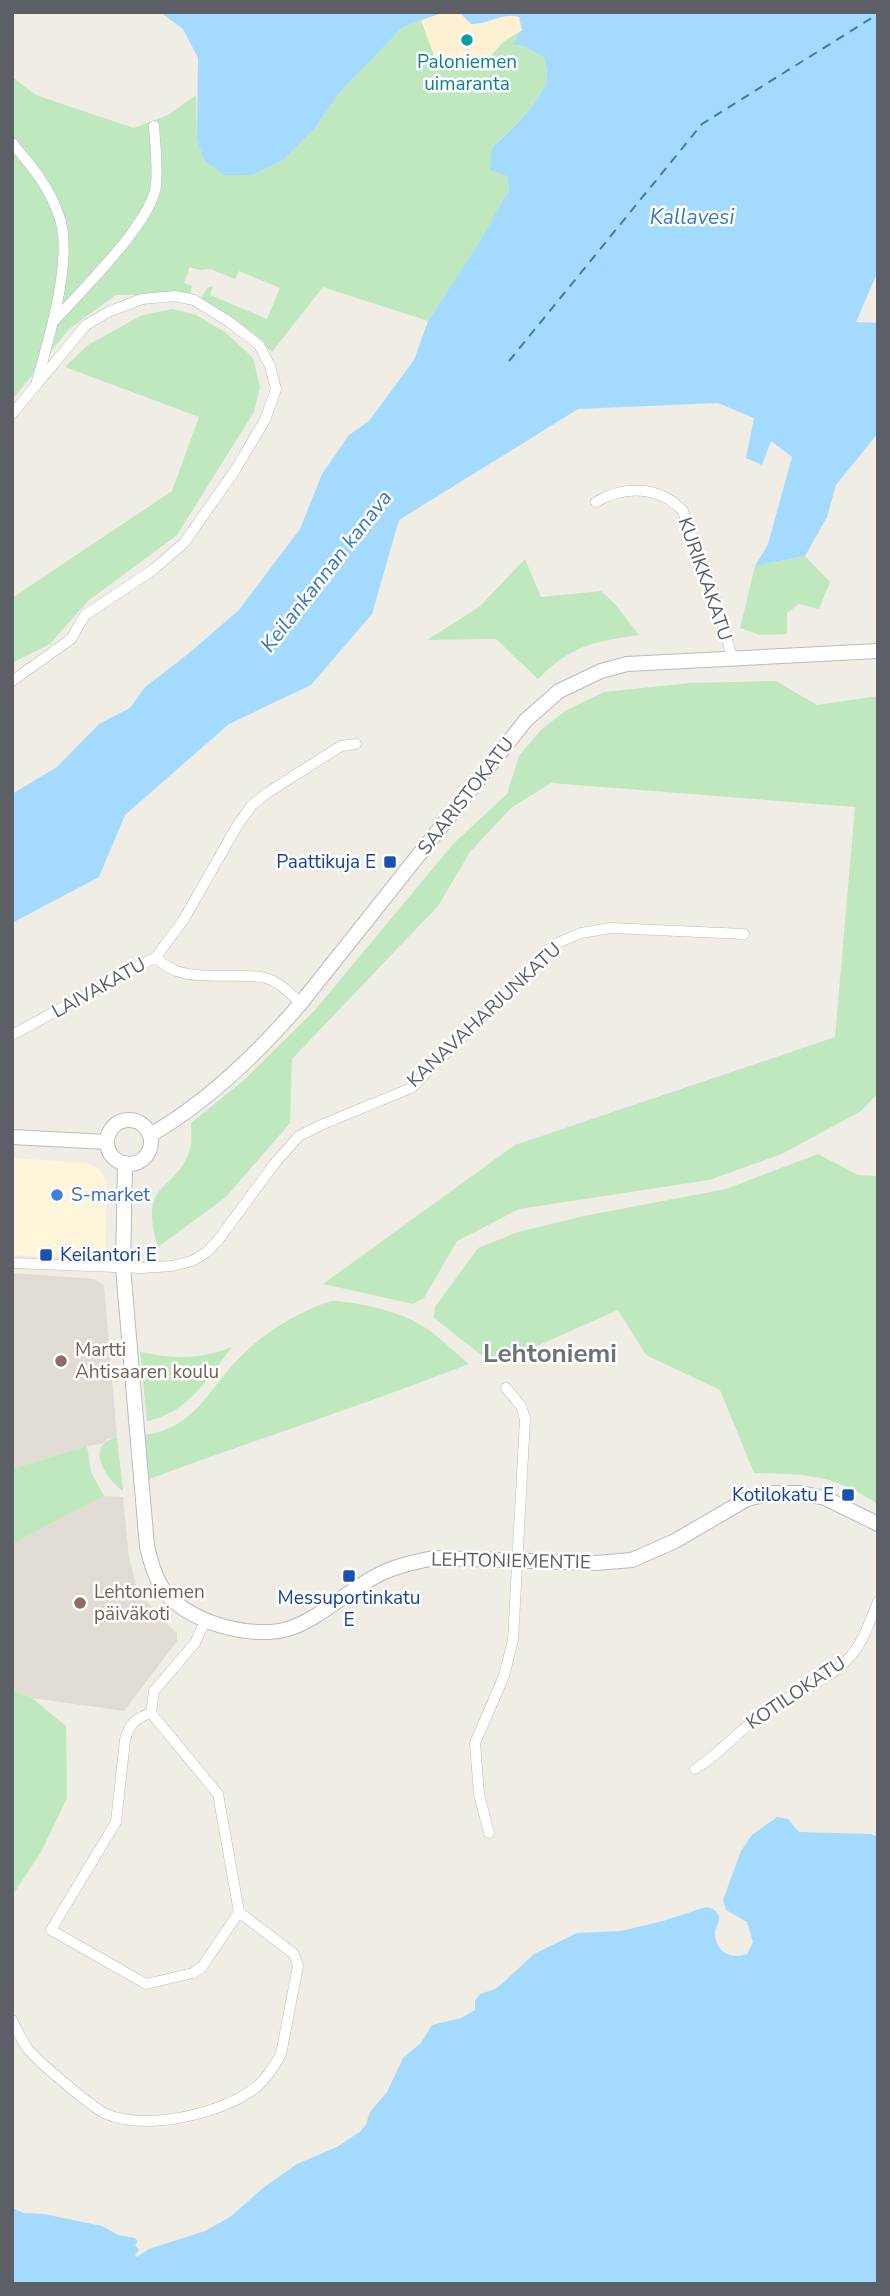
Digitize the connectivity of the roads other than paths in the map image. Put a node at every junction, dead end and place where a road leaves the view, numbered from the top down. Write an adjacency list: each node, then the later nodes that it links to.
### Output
1 (154, 125): 3 (street)
2 (12, 144): 3 (street)
3 (54, 321): 4 (street)
4 (36, 384): 5 (street); 9 (street)
5 (12, 414)
6 (596, 502): 8 (street, KURIKKAKATU)
7 (878, 651): 8 (street, SAARISTOKATU)
8 (732, 657): 13 (street, SAARISTOKATU)
9 (12, 681)
10 (356, 744): 12 (street)
11 (744, 934): 20 (street, KANAVAHARJUNKATU)
12 (156, 957): 13 (street, LAIVAKATU); 14 (street, LAIVAKATU)
13 (301, 1003): 15 (street, SAARISTOKATU)
14 (12, 1035)
15 (150, 1135): 17 (street); 18 (street)
16 (12, 1137): 17 (street)
17 (107, 1142): 18 (street)
18 (125, 1163): 20 (street, LEHTONIEMENTIE)
19 (12, 1263): 20 (street, KANAVAHARJUNKATU)
20 (123, 1268): 25 (street, LEHTONIEMENTIE)
21 (506, 1388): 23 (street)
22 (878, 1524): 23 (street, LEHTONIEMENTIE)
23 (516, 1562): 25 (street, LEHTONIEMENTIE); 28 (street)
24 (878, 1602): 27 (street, KOTILOKATU)
25 (205, 1621): 26 (street)
26 (151, 1713): 29 (street); 29 (street)
27 (695, 1769)
28 (489, 1833)
29 (239, 1912): 30 (street)
30 (12, 2021)

